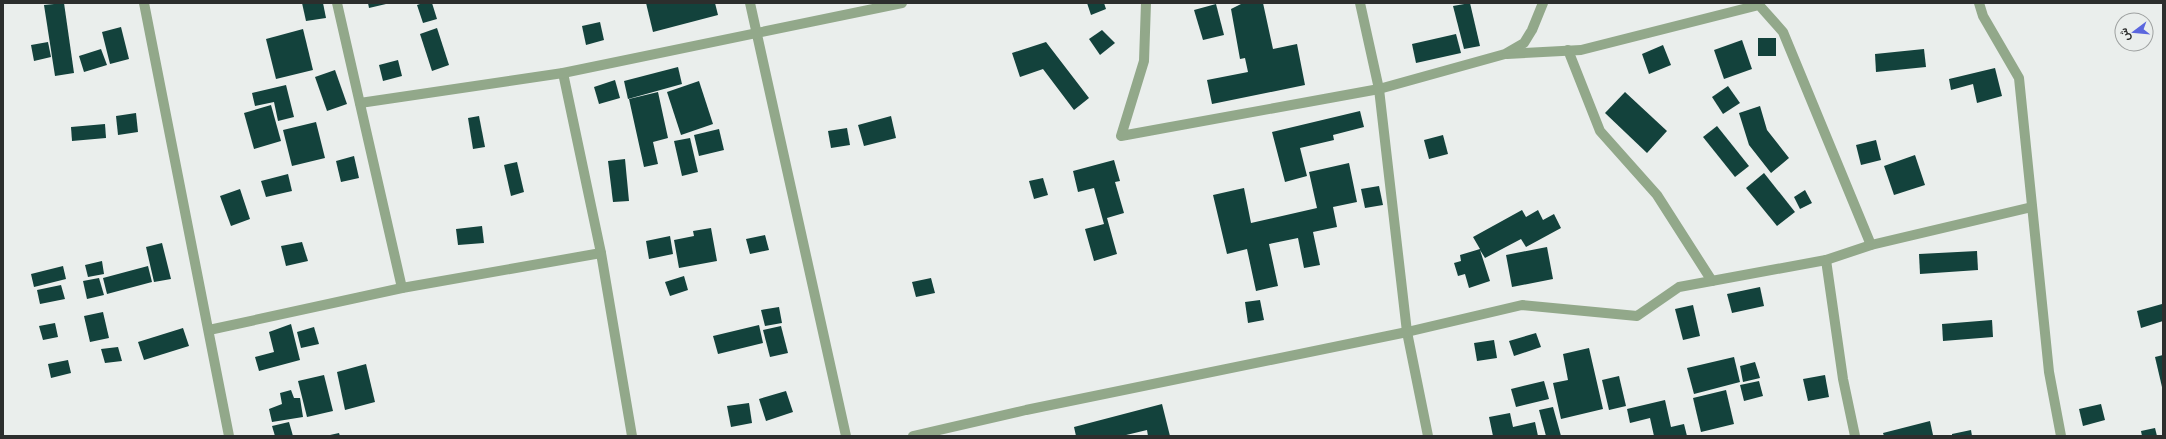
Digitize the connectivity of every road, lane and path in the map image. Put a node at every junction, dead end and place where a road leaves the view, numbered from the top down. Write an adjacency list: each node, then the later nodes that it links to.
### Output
1 (144, 3): 21 (street)
2 (337, 3): 14 (street)
3 (750, 3): 9 (street)
4 (902, 3): 9 (street)
5 (1146, 3): 13 (street)
6 (1360, 3): 13 (street)
7 (1543, 3): 11 (street)
8 (1980, 3): 15 (street)
9 (757, 32): 12 (street); 25 (street)
10 (1568, 50): 11 (street); 16 (street); 19 (street)
11 (1505, 54): 13 (street)
12 (563, 72): 14 (street); 17 (street)
13 (1379, 89): 22 (street)
14 (360, 103): 20 (street)
15 (2032, 207): 16 (street); 29 (street)
16 (1871, 245): 18 (street)
17 (601, 253): 20 (street); 24 (street)
18 (1826, 260): 19 (street); 28 (street)
19 (1712, 281): 22 (street)
20 (402, 288): 21 (street)
21 (208, 330): 23 (street)
22 (1407, 332): 26 (street); 27 (street)
23 (229, 436)
24 (632, 436)
25 (846, 436)
26 (914, 436)
27 (1428, 436)
28 (1855, 436)
29 (2061, 436)

